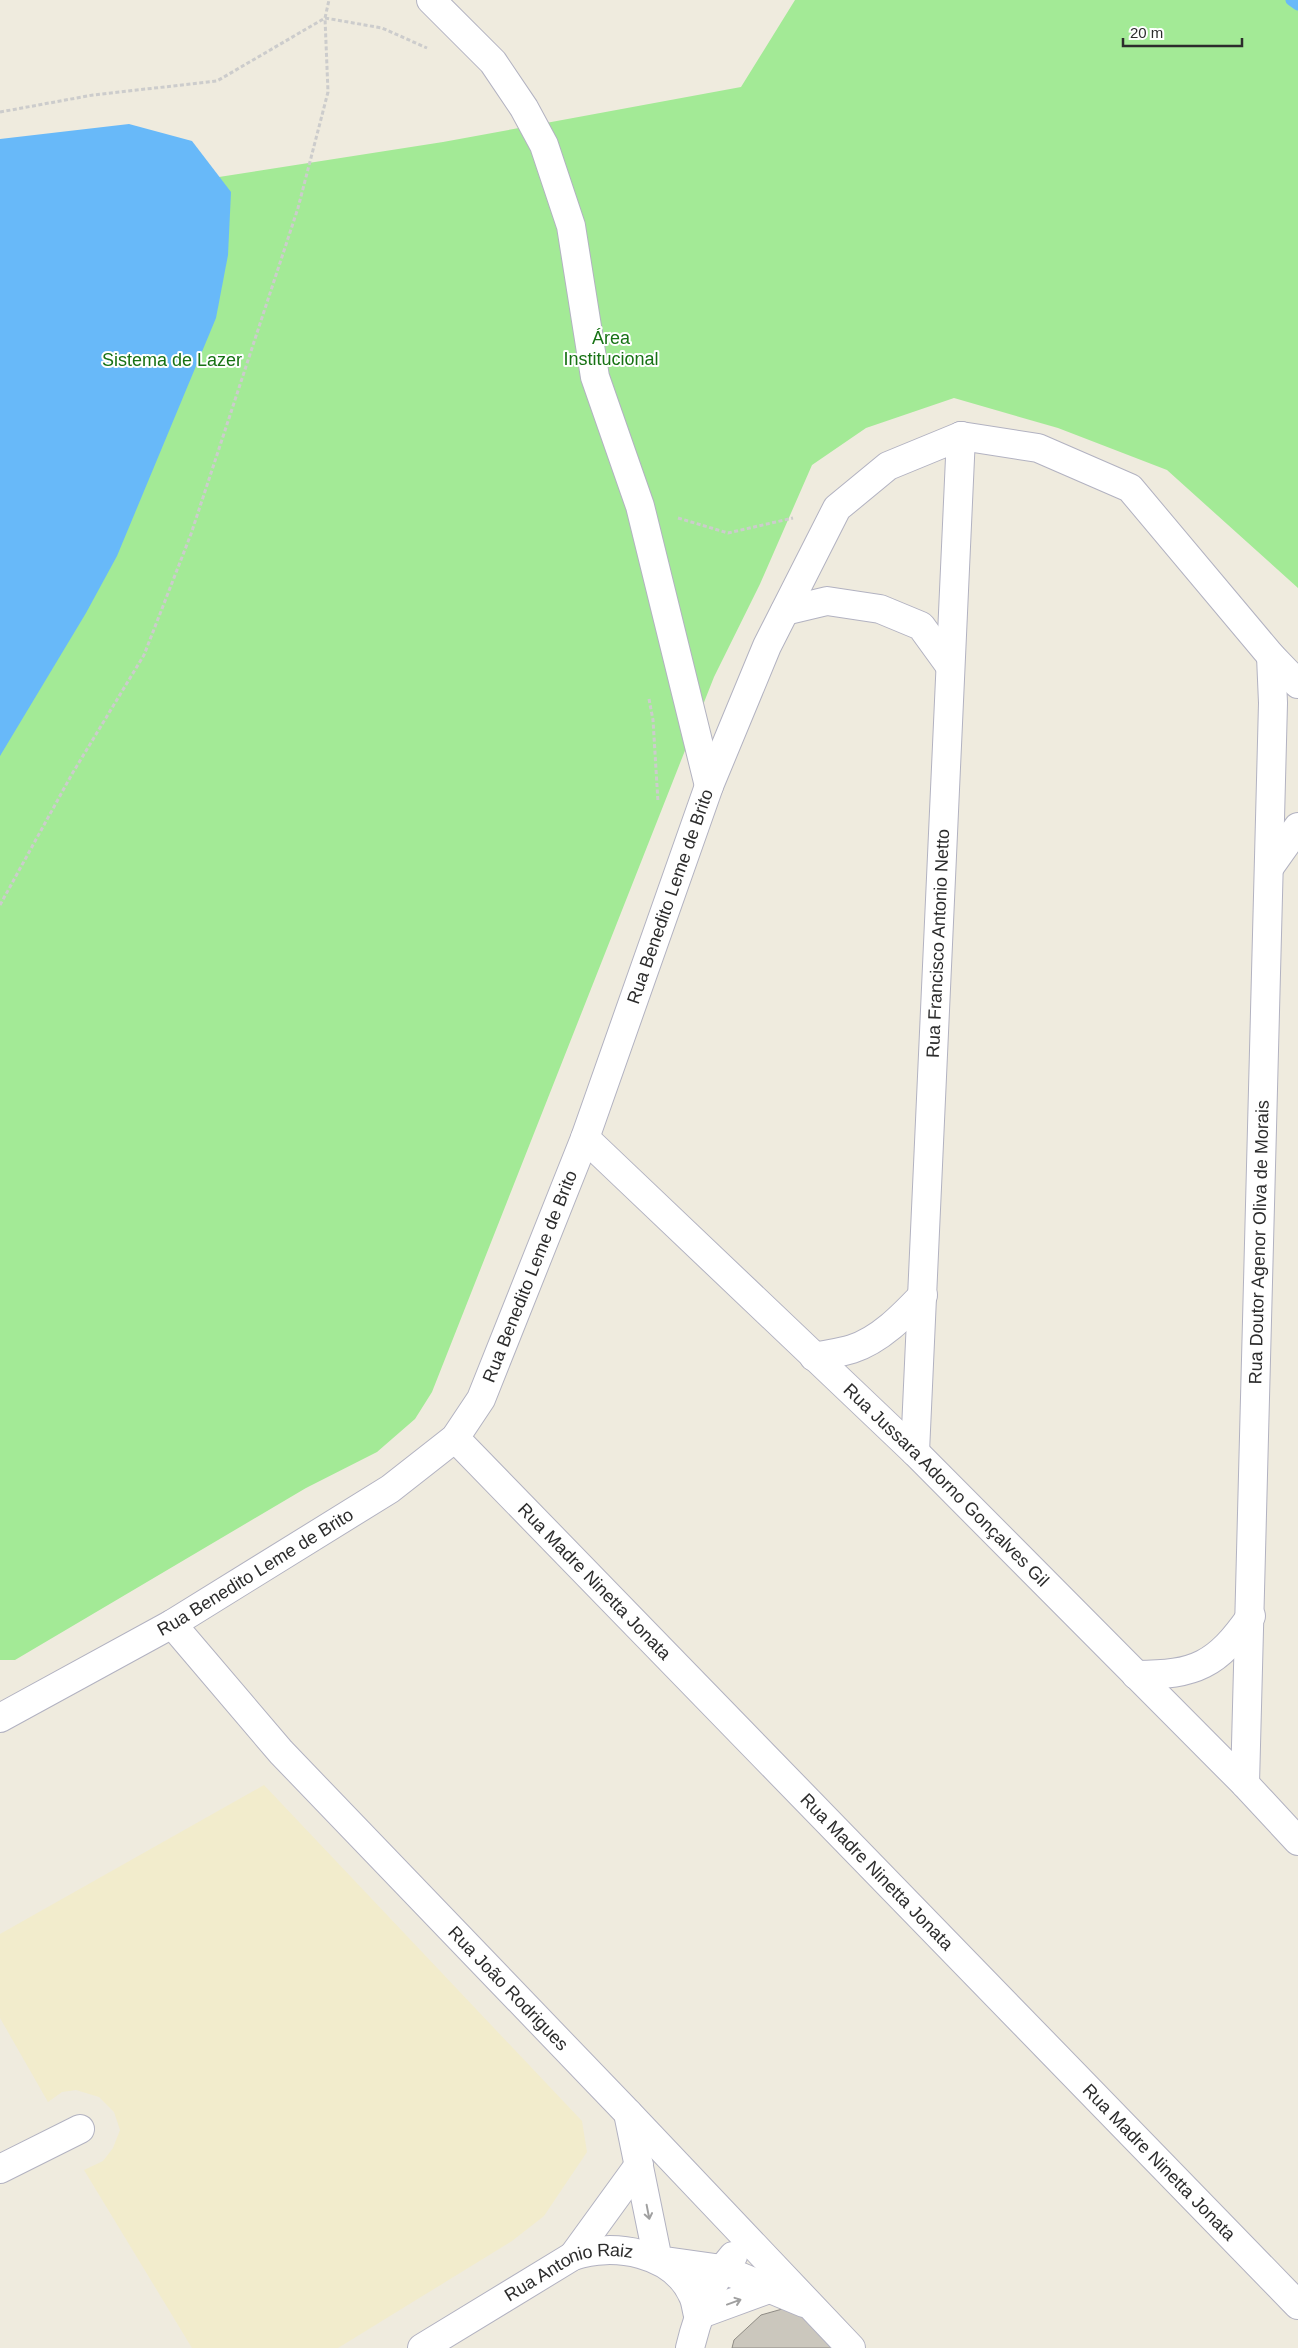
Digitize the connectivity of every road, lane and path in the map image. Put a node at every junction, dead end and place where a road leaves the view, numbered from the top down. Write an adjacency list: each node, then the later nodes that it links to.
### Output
1 (329, 0): 3 (path)
2 (431, 0): 7 (street)
3 (325, 18): 4 (path); 5 (path); 18 (path)
4 (431, 50)
5 (0, 112)
6 (961, 436): 8 (street, Rua Benedito Leme de Brito); 10 (street); 11 (street, Rua Francisco Antonio Netto)
7 (640, 506): 8 (path); 14 (street)
8 (836, 508): 9 (street, Rua Benedito Leme de Brito)
9 (786, 611): 11 (street); 14 (street, Rua Benedito Leme de Brito)
10 (1271, 656): 12 (street); 17 (street, Rua Doutor Agenor Oliva de Morais)
11 (950, 666): 20 (street, Rua Francisco Antonio Netto)
12 (1298, 684)
13 (648, 691): 15 (path)
14 (709, 786): 19 (street, Rua Benedito Leme de Brito)
15 (658, 802)
16 (1298, 827): 17 (street)
17 (1269, 868): 24 (street, Rua Doutor Agenor Oliva de Morais)
18 (0, 905)
19 (585, 1138): 21 (street, Rua Jussara Adorno Gonçalves Gil); 22 (street, Rua Benedito Leme de Brito)
20 (923, 1295): 21 (street); 23 (street, Rua Francisco Antonio Netto)
21 (814, 1357): 23 (street, Rua Jussara Adorno Gonçalves Gil)
22 (455, 1438): 25 (street, Rua Benedito Leme de Brito); 40 (street, Rua Madre Ninetta Jonata)
23 (915, 1452): 26 (street, Rua Jussara Adorno Gonçalves Gil)
24 (1251, 1616): 26 (street); 28 (street, Rua Doutor Agenor Oliva de Morais)
25 (172, 1624): 27 (street, Rua Benedito Leme de Brito); 30 (street, Rua João Rodrigues)
26 (1136, 1675): 28 (street, Rua Jussara Adorno Gonçalves Gil)
27 (0, 1718)
28 (1245, 1784): 29 (street, Rua Jussara Adorno Gonçalves Gil)
29 (1298, 1841)
30 (628, 2113): 32 (street); 34 (street, Rua João Rodrigues)
31 (80, 2129): 33 (street)
32 (639, 2165): 35 (street); 36 (street, one-way to 36)
33 (0, 2169)
34 (747, 2239): 37 (street); 39 (street, Rua João Rodrigues)
35 (573, 2256): 36 (street, Rua Antonio Raiz); 42 (street, Rua Antonio Raiz)
36 (658, 2260): 37 (street); 41 (street, Rua Antonio Raiz)
37 (722, 2269): 38 (street); 41 (street)
38 (770, 2289): 39 (street); 41 (street, one-way to 38)
39 (811, 2305): 44 (street, Rua João Rodrigues)
40 (1298, 2305)
41 (698, 2315): 43 (street)
42 (422, 2348)
43 (690, 2348)
44 (851, 2348)

